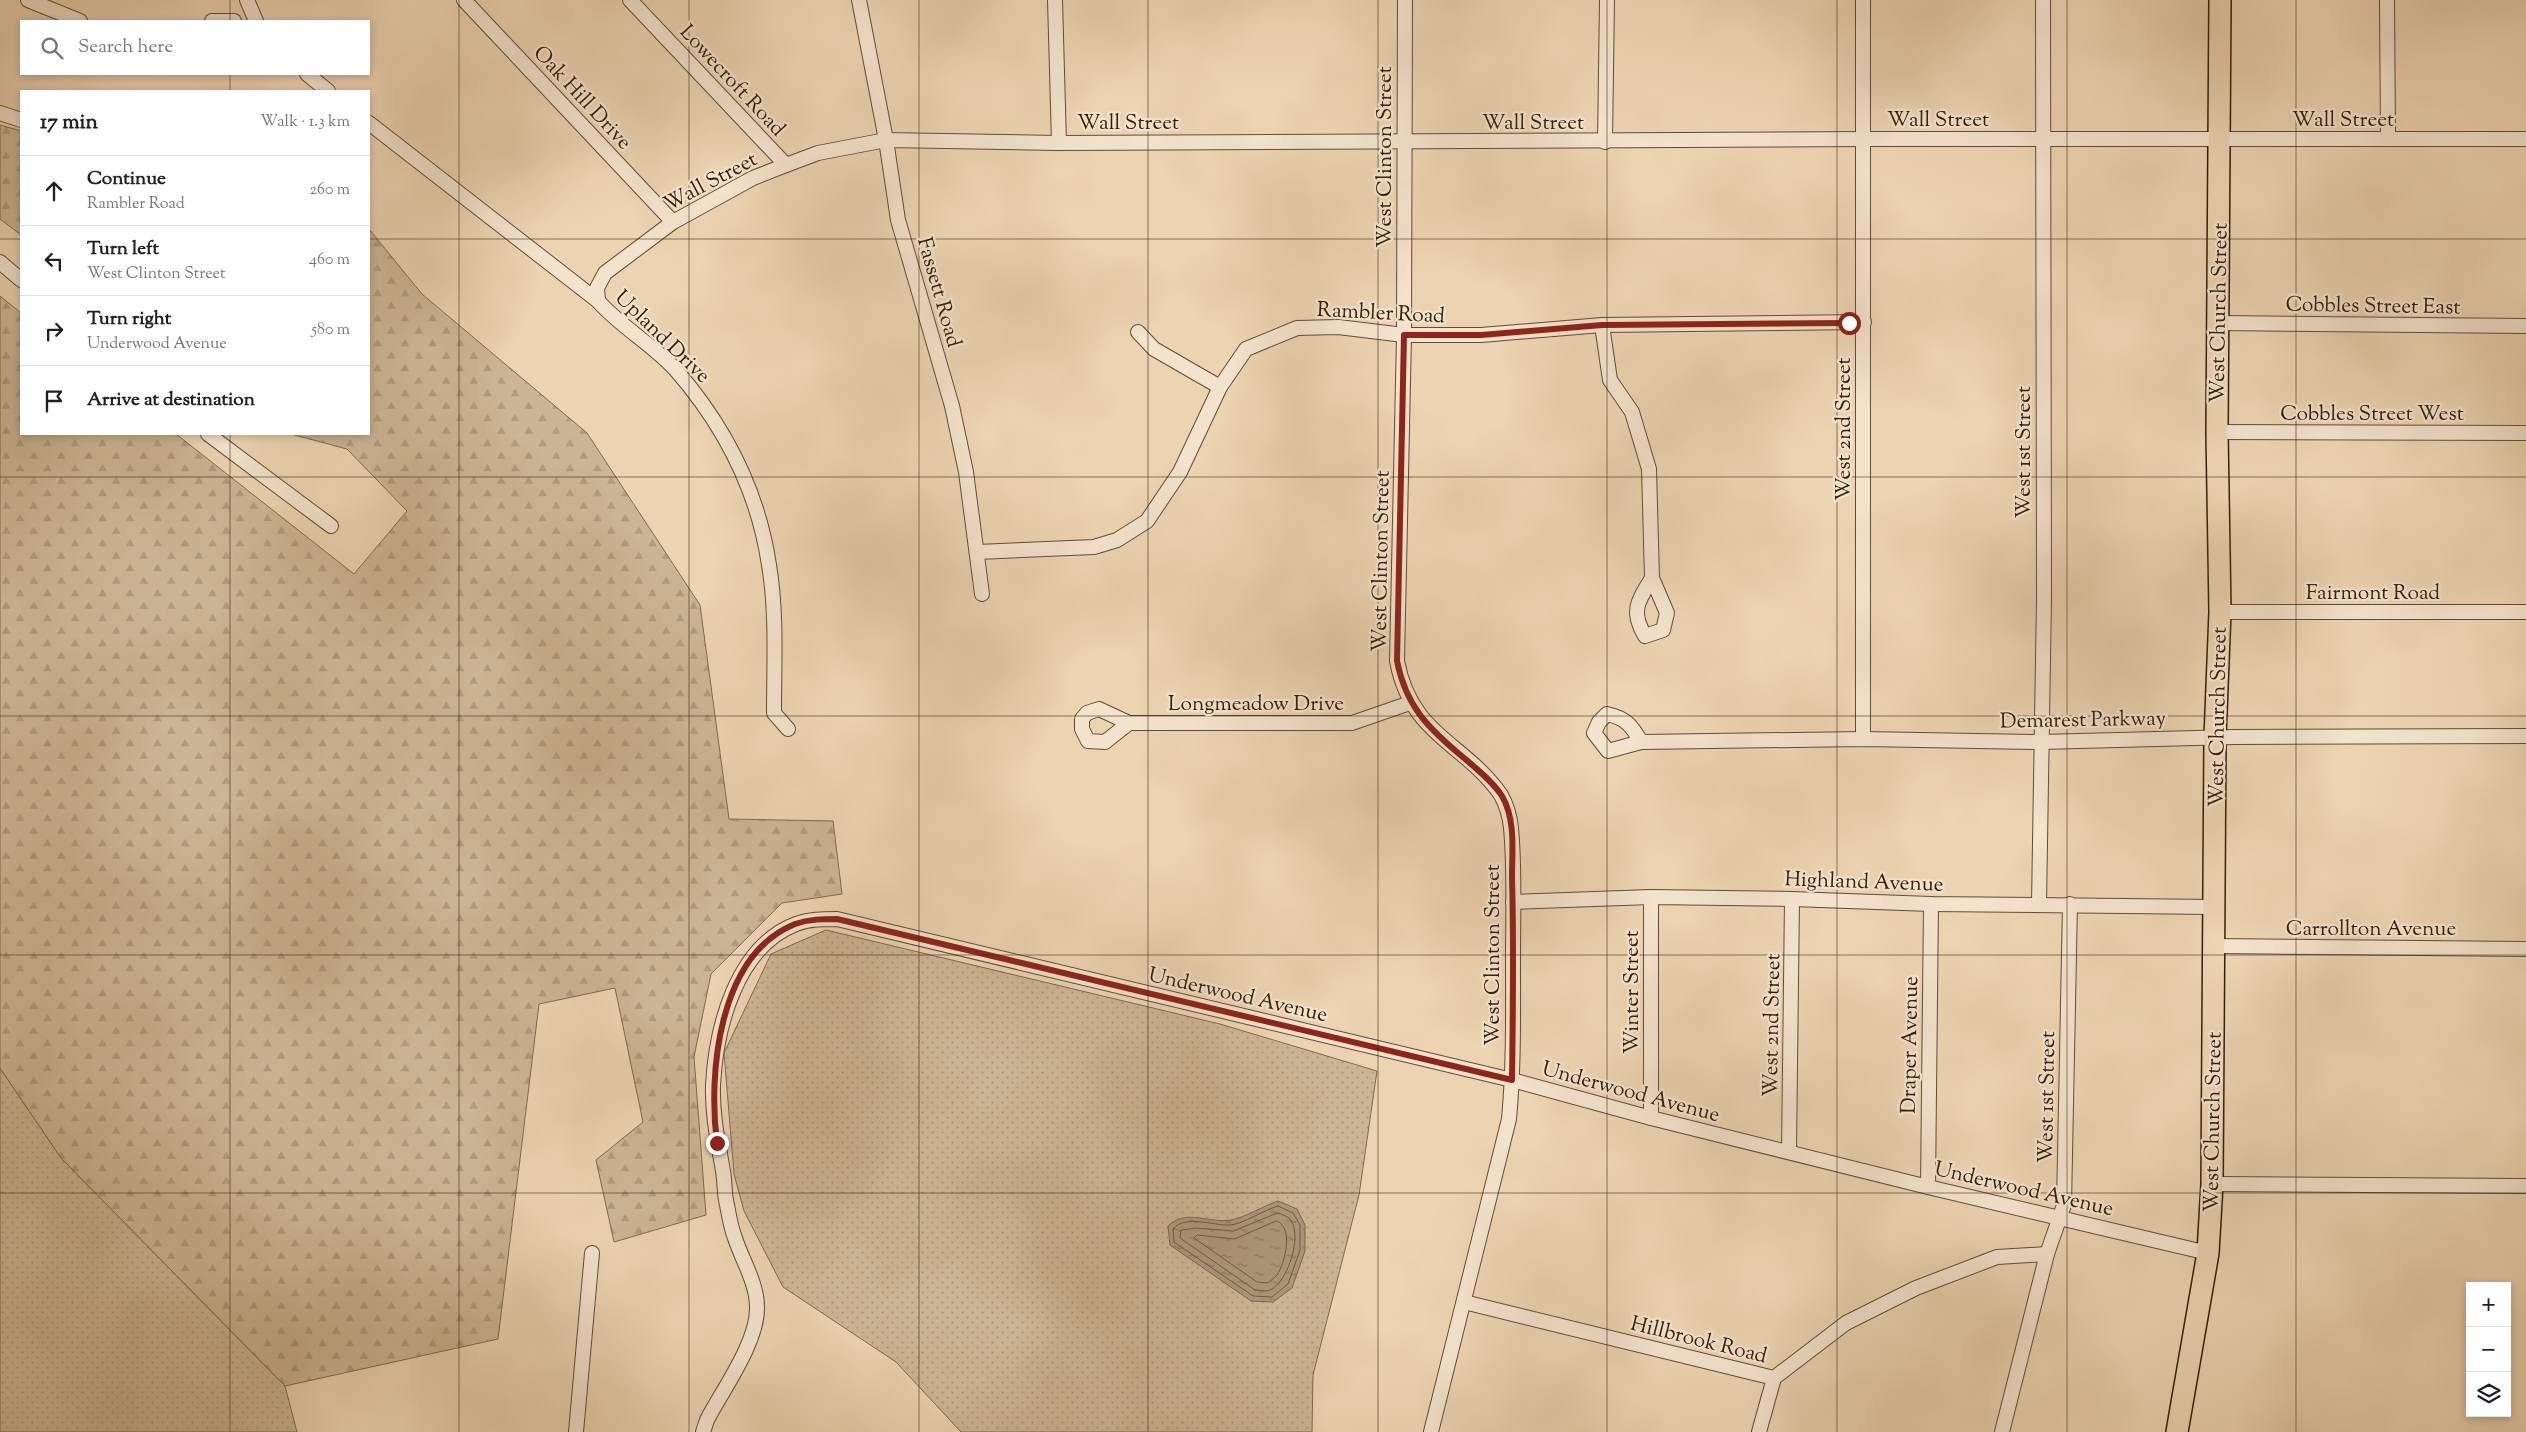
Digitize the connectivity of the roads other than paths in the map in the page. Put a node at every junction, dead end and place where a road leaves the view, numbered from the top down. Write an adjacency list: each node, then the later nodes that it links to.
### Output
1 (28, 0): 13 (street)
2 (247, 0): 14 (street)
3 (464, 0): 30 (street, Oak Hill Drive)
4 (630, 0): 29 (street, Lowecroft Road)
5 (859, 0): 23 (street, Fassett Road)
6 (1055, 0): 26 (street)
7 (1405, 0): 27 (street, West Clinton Street)
8 (1607, 0): 28 (street)
9 (1863, 0): 20 (street, West 2nd Street)
10 (2043, 0): 24 (street, West 1st Street)
11 (2220, 0): 25 (main road, West Church Street)
12 (2387, 0): 21 (street)
13 (78, 20)
14 (256, 20)
15 (308, 75): 16 (street)
16 (326, 90)
17 (0, 113): 18 (street)
18 (20, 120)
19 (370, 124): 33 (street, Upland Drive)
20 (1864, 139): 24 (street, Wall Street); 28 (street, Wall Street); 34 (street, West 2nd Street)
21 (2388, 139): 22 (street, Wall Street); 25 (street, Wall Street)
22 (2526, 139)
23 (886, 140): 26 (street, Wall Street); 29 (street, Wall Street); 45 (street, Fassett Road)
24 (2042, 140): 25 (street, Wall Street); 57 (street, West 1st Street)
25 (2220, 140): 35 (main road, West Church Street)
26 (1059, 142): 27 (street, Wall Street)
27 (1403, 142): 28 (street, Wall Street); 39 (street, West Clinton Street)
28 (1605, 142)
29 (786, 165): 30 (street, Wall Street)
30 (673, 222): 33 (street, Wall Street)
31 (0, 262): 32 (street)
32 (20, 279)
33 (598, 301): 52 (street, Upland Drive)
34 (1864, 322): 36 (street, Rambler Road); 54 (street, West 2nd Street)
35 (2219, 323): 37 (street, Cobbles Street East); 41 (main road, West Church Street)
36 (1602, 325): 39 (street, Rambler Road); 46 (street)
37 (2526, 326)
38 (1138, 332): 40 (street)
39 (1404, 335): 40 (street, Rambler Road); 50 (street, West Clinton Street)
40 (1220, 386): 45 (street, Rambler Road)
41 (2217, 432): 42 (street, Cobbles Street West); 48 (main road, West Church Street)
42 (2526, 433)
43 (209, 435): 44 (street)
44 (331, 526)
45 (977, 552): 47 (street, Fassett Road)
46 (1652, 578)
47 (982, 594)
48 (2220, 612): 49 (street, Fairmont Road); 55 (main road, West Church Street)
49 (2526, 612)
50 (1410, 703): 51 (street, Longmeadow Drive); 60 (street, West Clinton Street)
51 (1129, 724)
52 (788, 729)
53 (2526, 736): 55 (street, Demarest Parkway)
54 (1863, 738): 56 (street, Demarest Parkway); 57 (street, Demarest Parkway)
55 (2215, 738): 57 (street, Demarest Parkway); 64 (main road, West Church Street)
56 (1641, 742)
57 (2040, 742): 62 (street, West 1st Street)
58 (1651, 897): 59 (street, Highland Avenue); 60 (street, Highland Avenue); 68 (street, Winter Street)
59 (1792, 899): 61 (street, Highland Avenue); 69 (street, West 2nd Street)
60 (1513, 902): 67 (street, West Clinton Street)
61 (1930, 904): 62 (street, Highland Avenue); 72 (street, Draper Avenue)
62 (2039, 904): 63 (street, Highland Avenue)
63 (2070, 904): 64 (street, Highland Avenue); 73 (street, West 1st Street)
64 (2214, 907): 65 (main road, West Church Street)
65 (2215, 946): 66 (street, Carrollton Avenue); 70 (main road, West Church Street)
66 (2526, 949)
67 (1512, 1080): 68 (street, Underwood Avenue); 77 (street, West Clinton Street); 80 (street, Underwood Avenue)
68 (1650, 1118): 69 (street, Underwood Avenue)
69 (1789, 1151): 72 (street, Underwood Avenue)
70 (2212, 1184): 71 (street); 75 (main road, West Church Street)
71 (2526, 1186)
72 (1928, 1187): 73 (street, Underwood Avenue)
73 (2061, 1218): 75 (street, Underwood Avenue); 76 (street, West 1st Street)
74 (592, 1253): 79 (street)
75 (2208, 1253): 84 (main road, West Church Street)
76 (2047, 1254): 78 (street, Hillbrook Road); 83 (street, West 1st Street)
77 (1464, 1302): 78 (street, Hillbrook Road); 81 (street, West Clinton Street)
78 (1774, 1378): 82 (street)
79 (576, 1432)
80 (703, 1432)
81 (1431, 1432)
82 (1759, 1432)
83 (2002, 1432)
84 (2177, 1432)

